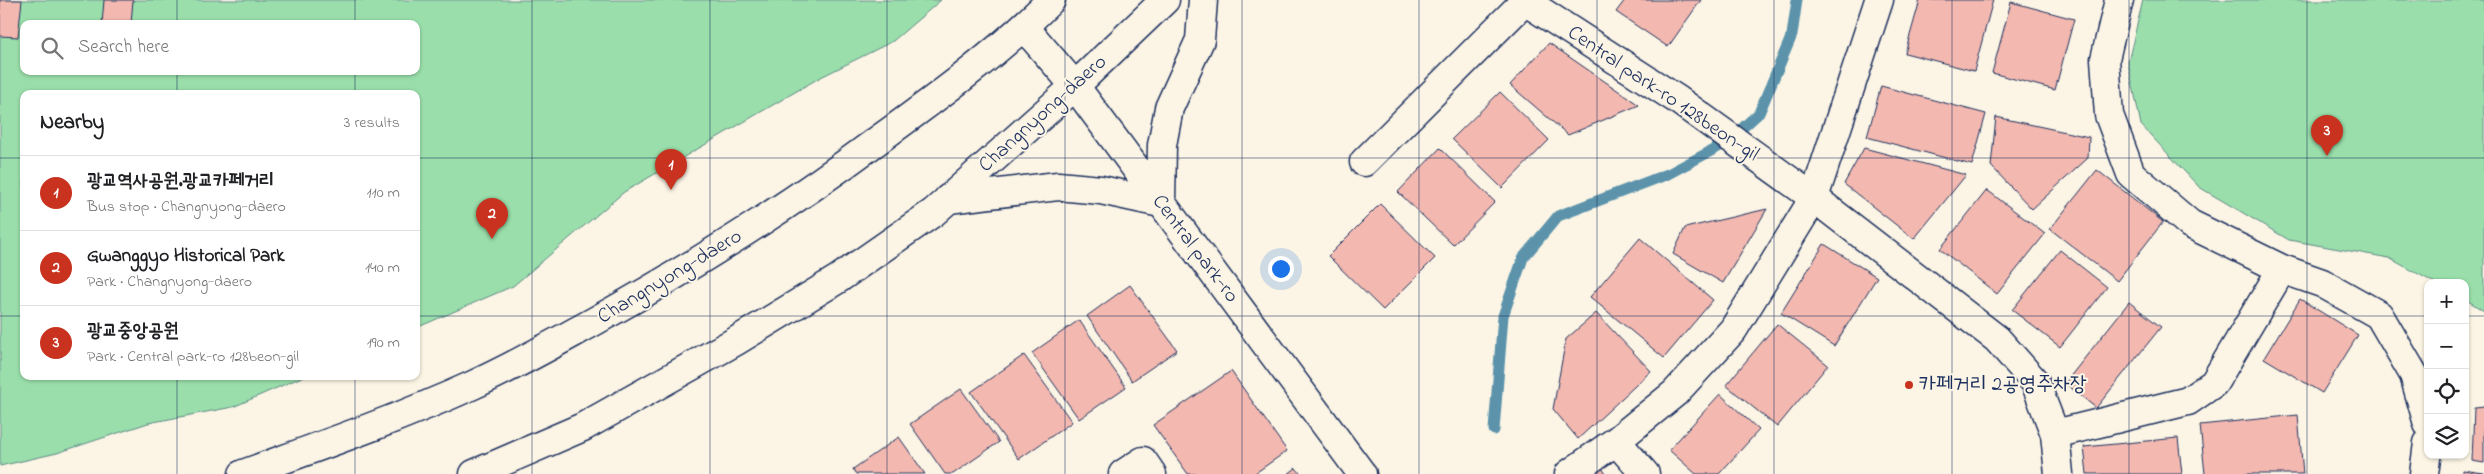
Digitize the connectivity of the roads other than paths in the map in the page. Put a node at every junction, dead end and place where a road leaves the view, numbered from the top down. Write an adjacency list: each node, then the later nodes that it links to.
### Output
1 (1051, 0): 6 (street, Changnyong-daero)
2 (1165, 0): 7 (street, Changnyong-daero)
3 (1203, 0): 11 (street)
4 (1879, 0): 9 (street)
5 (2119, 0): 12 (street)
6 (1024, 27): 7 (street, Central park-ro); 17 (street, Changnyong-daero)
7 (1075, 86): 10 (street, Changnyong-daero); 11 (street, Central park-ro)
8 (1364, 162): 9 (street, Central park-ro 128beon-gil)
9 (1814, 198): 14 (street, Central park-ro 128beon-gil); 15 (street)
10 (948, 199): 11 (street); 18 (street, Changnyong-daero)
11 (1161, 203): 21 (street, Central park-ro)
12 (2282, 269): 13 (street); 14 (street)
13 (2425, 414)
14 (2055, 434): 24 (street, Central park-ro 128beon-gil)
15 (1616, 441): 22 (street); 23 (street)
16 (2426, 459): 25 (street)
17 (243, 474)
18 (474, 474)
19 (1123, 474): 20 (street)
20 (1152, 474)
21 (1362, 474)
22 (1569, 474)
23 (1645, 474)
24 (2059, 474)
25 (2424, 474)

